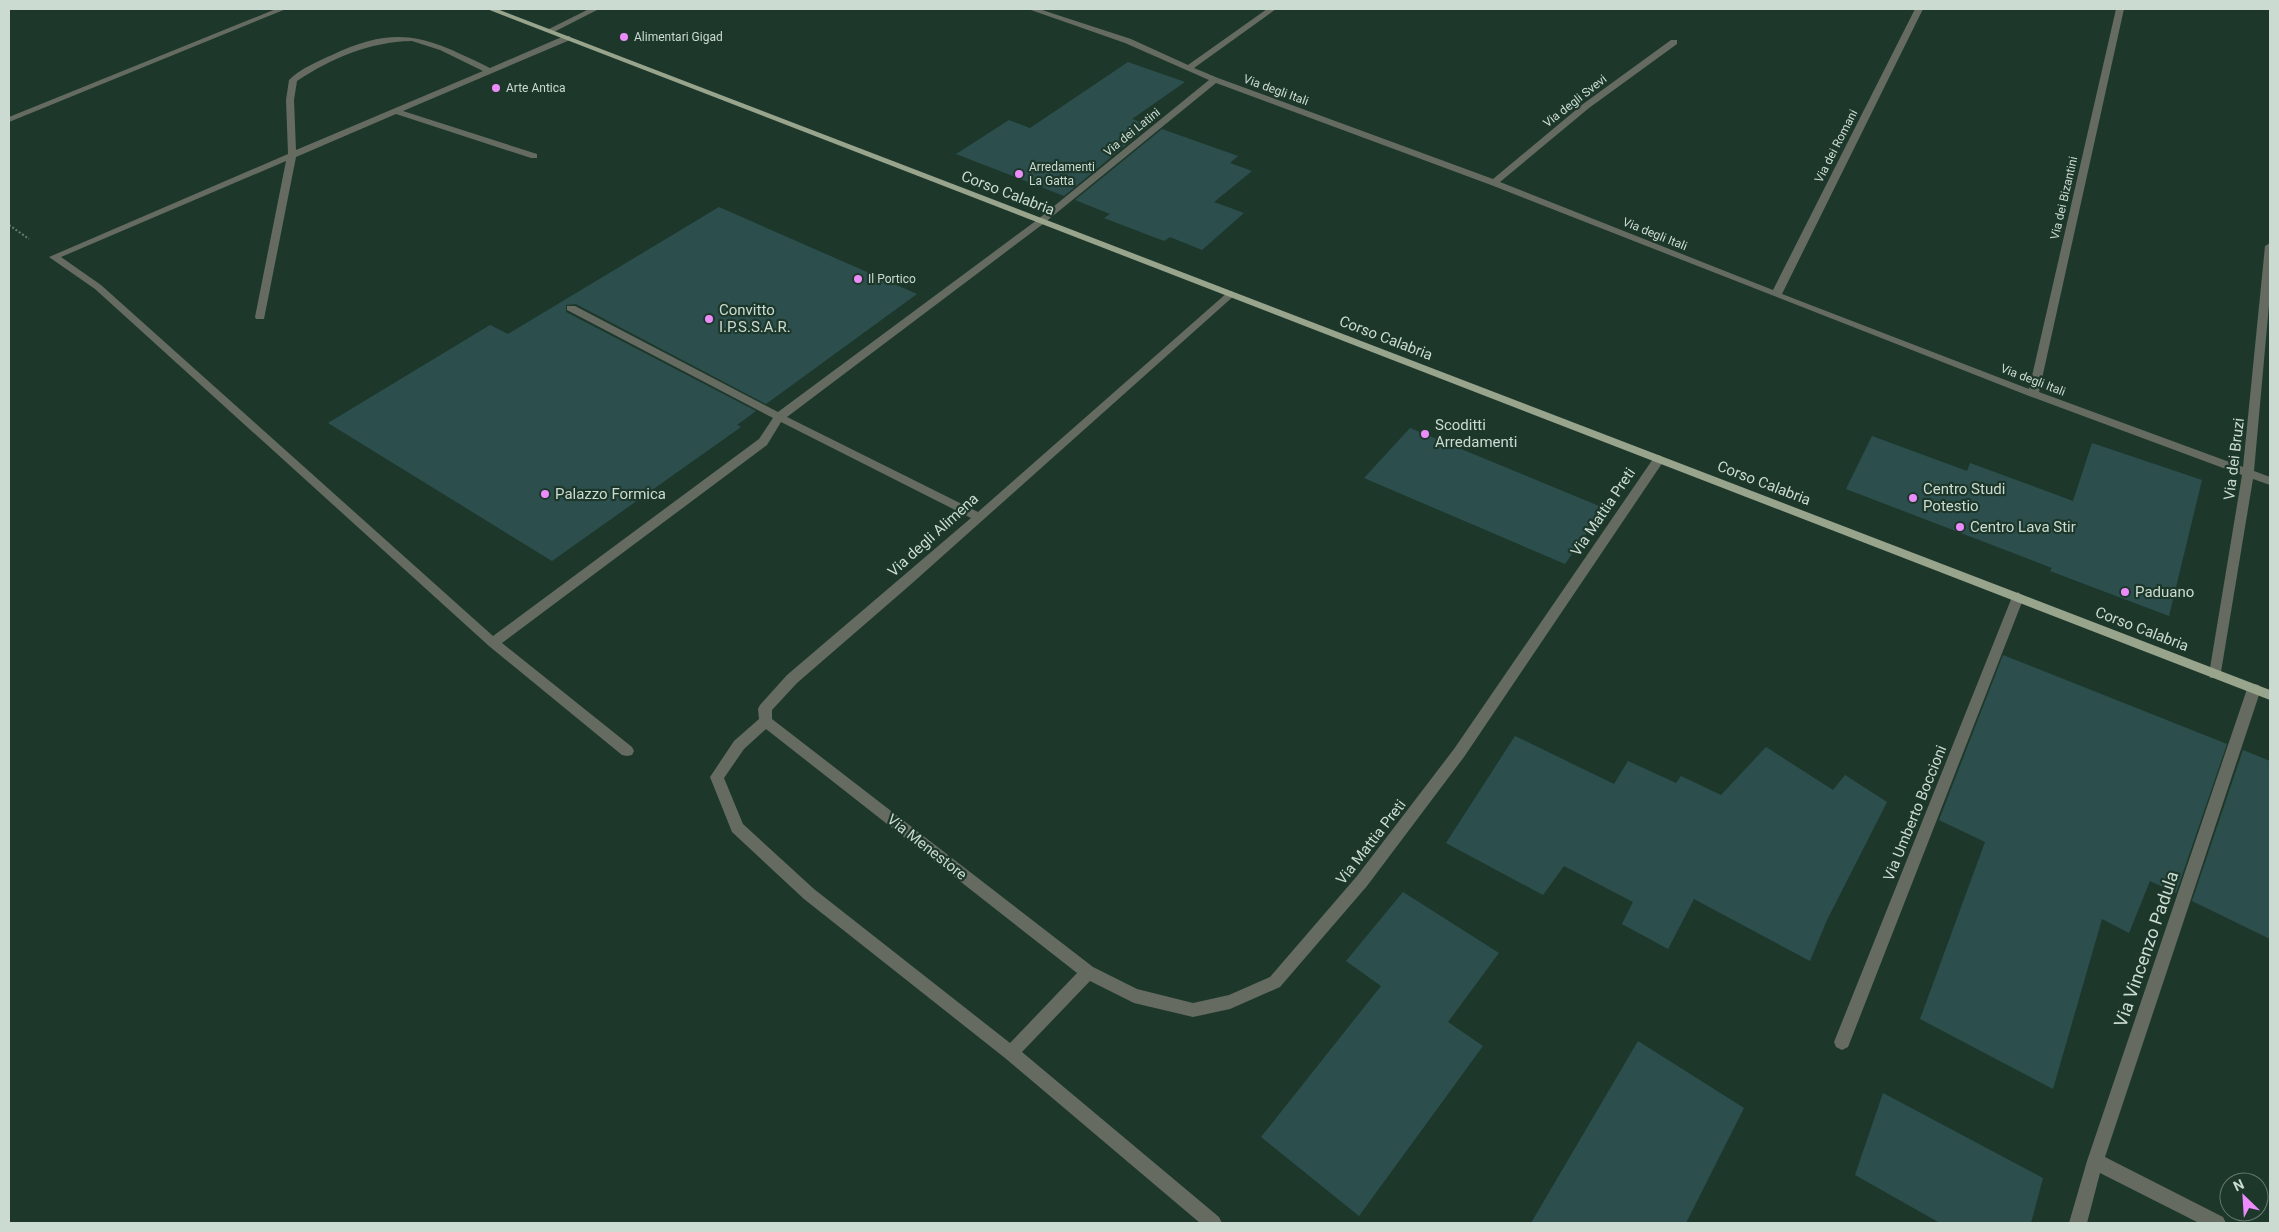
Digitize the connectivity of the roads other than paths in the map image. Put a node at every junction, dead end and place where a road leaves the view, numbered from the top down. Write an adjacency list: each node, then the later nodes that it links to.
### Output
1 (282, 9): 15 (street)
2 (490, 9): 8 (main road, Corso Calabria)
3 (595, 9): 8 (street)
4 (1032, 9): 11 (street, Via degli Itali)
5 (1272, 9): 11 (street)
6 (1919, 9): 22 (street, Via dei Romani)
7 (2120, 9): 25 (street, Via dei Bizantini)
8 (549, 31): 9 (main road, Corso Calabria)
9 (567, 38): 12 (street); 19 (main road, Corso Calabria)
10 (1674, 42): 18 (street, Via degli Svevi)
11 (1189, 68): 13 (street, Via degli Itali)
12 (490, 71): 14 (street); 16 (street)
13 (1216, 80): 18 (street, Via degli Itali); 19 (street, Via dei Latini)
14 (395, 111): 16 (street); 17 (street)
15 (9, 120)
16 (292, 154): 24 (street); 32 (street)
17 (534, 156)
18 (1494, 183): 22 (street, Via degli Itali)
19 (1040, 222): 21 (main road, Corso Calabria); 26 (street, Via dei Latini)
20 (2270, 246): 28 (street, Via dei Bruzi)
21 (1231, 294): 27 (main road, Corso Calabria); 30 (street, Via degli Alimena)
22 (1776, 295): 25 (street, Via degli Itali)
23 (571, 308): 26 (street)
24 (260, 317)
25 (2033, 394): 28 (street, Via degli Itali)
26 (779, 417): 30 (street); 32 (street)
27 (1659, 459): 31 (main road, Corso Calabria); 38 (street, Via Mattia Preti)
28 (2248, 473): 29 (street, Via degli Itali); 33 (street, Via dei Bruzi)
29 (2270, 481)
30 (978, 517): 36 (street, Via degli Alimena)
31 (2018, 597): 33 (main road, Corso Calabria); 39 (street, Via Umberto Boccioni)
32 (493, 643): 37 (street)
33 (2215, 674): 34 (main road, Corso Calabria)
34 (2254, 689): 35 (main road, Corso Calabria); 41 (street, Via Vincenzo Padula)
35 (2270, 695)
36 (766, 721): 38 (street, Via Menestore); 40 (street, Via degli Alimena)
37 (627, 751)
38 (1088, 972): 40 (street)
39 (1842, 1042)
40 (1011, 1053): 42 (street)
41 (2095, 1161): 43 (street, Via Vincenzo Padula); 44 (street)
42 (1213, 1223)
43 (2078, 1223)
44 (2217, 1223)

